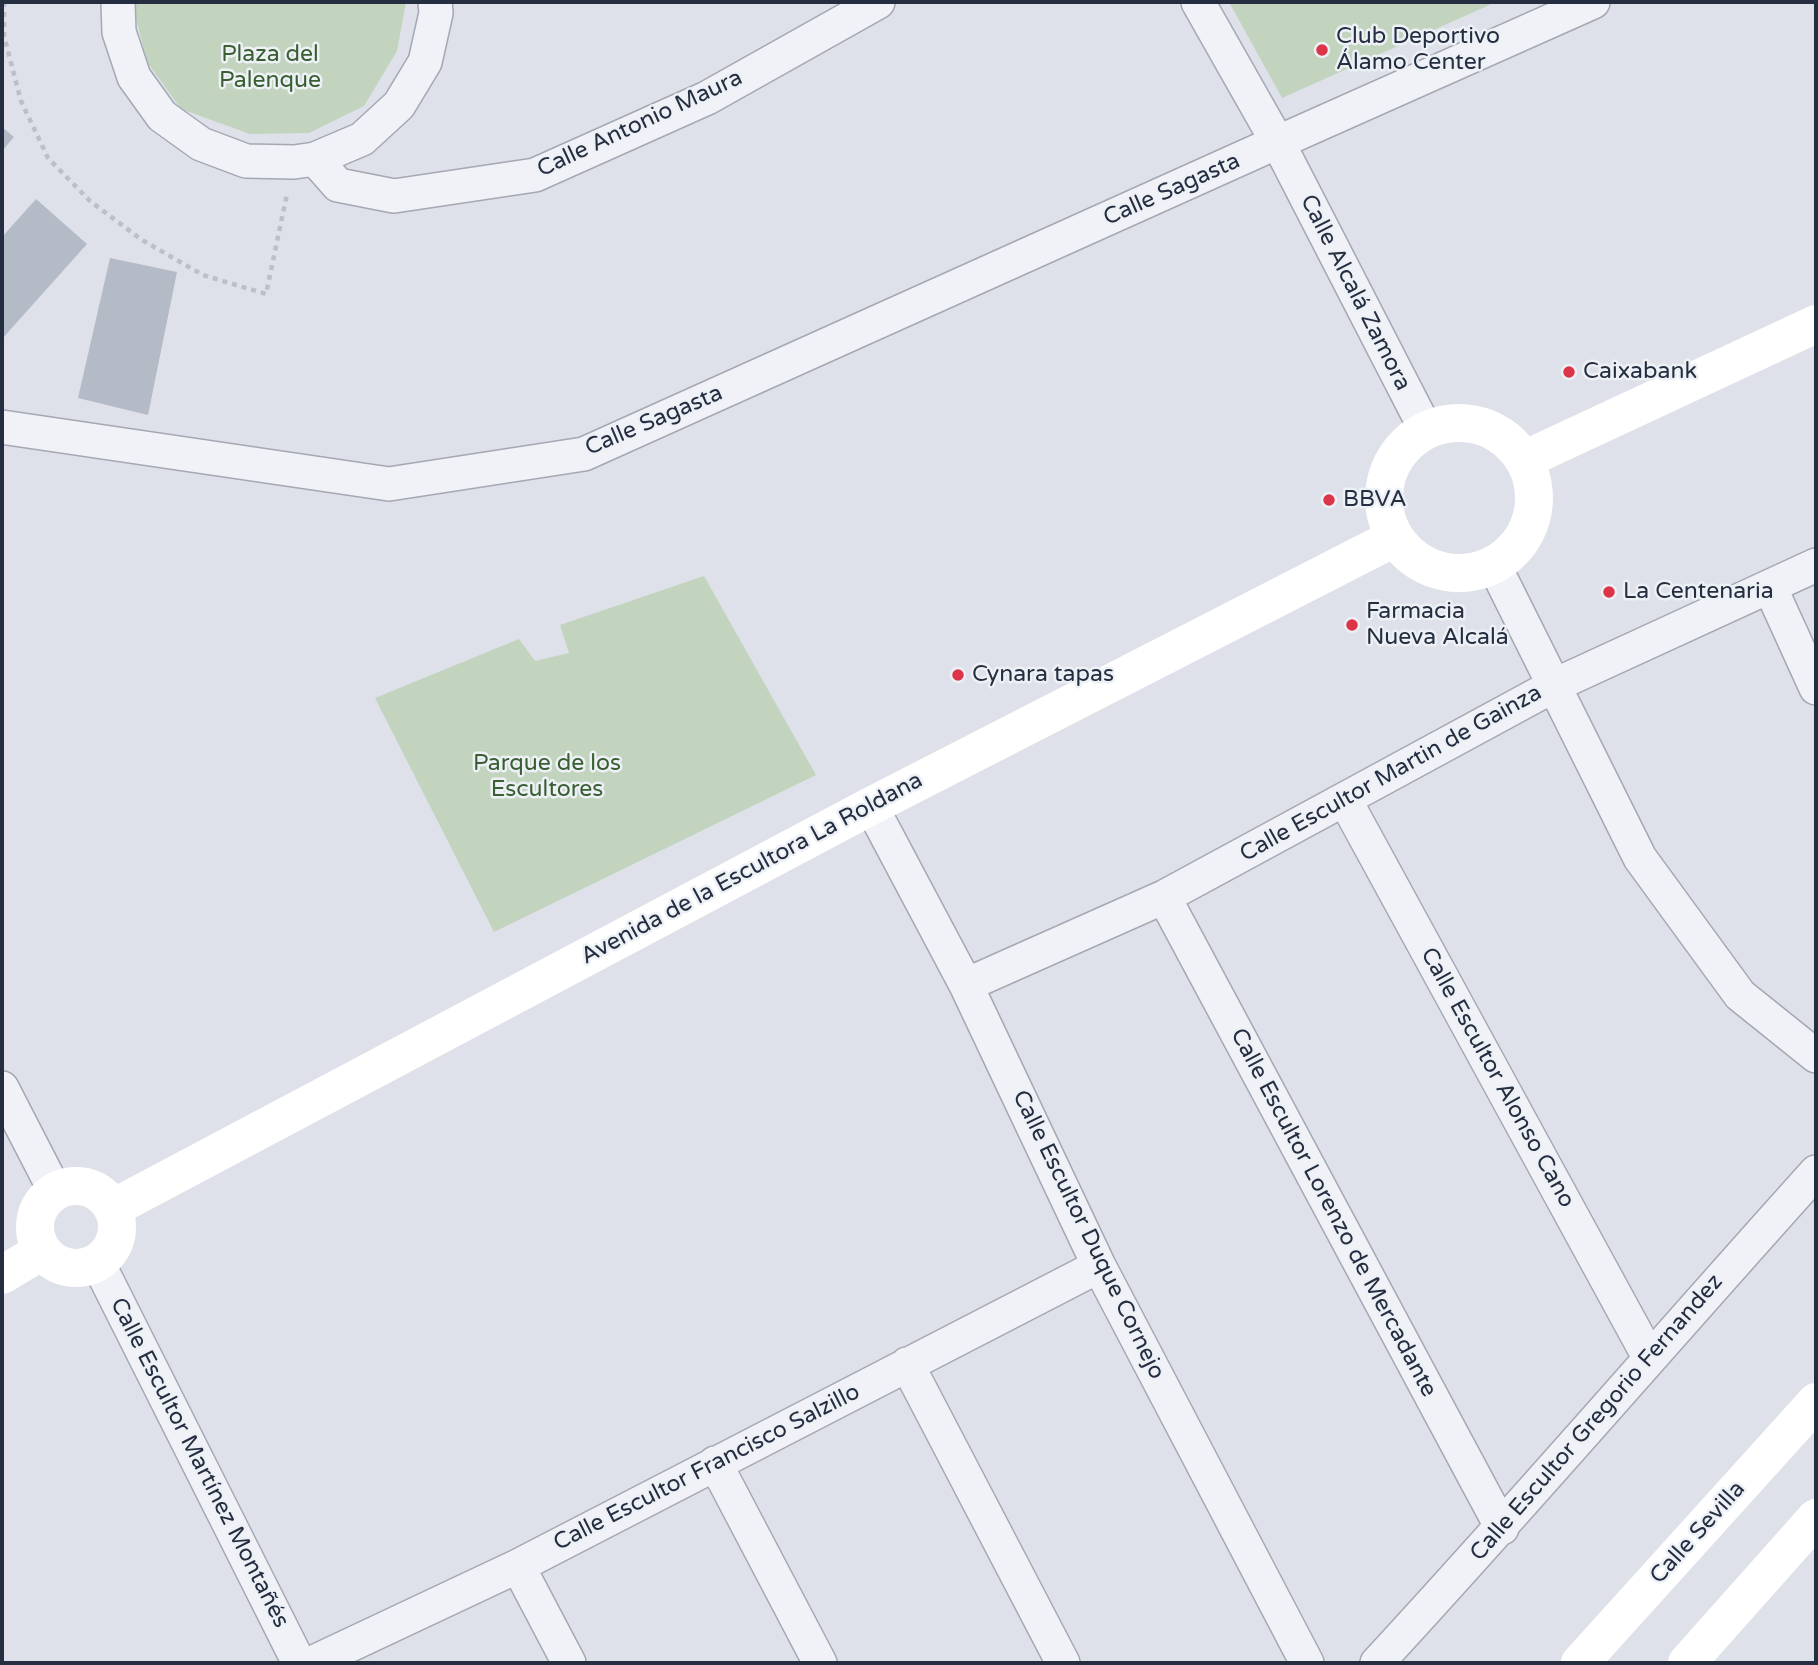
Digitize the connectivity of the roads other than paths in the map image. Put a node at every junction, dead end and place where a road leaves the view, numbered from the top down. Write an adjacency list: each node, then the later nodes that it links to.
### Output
1 (118, 2): 7 (street)
2 (435, 2): 7 (street)
3 (878, 2): 7 (street, Calle Antonio Maura)
4 (1199, 2): 6 (street, Calle Alcalá Zamora)
5 (1592, 2): 6 (street, Calle Sagasta)
6 (1277, 143): 9 (street, Calle Sagasta); 10 (street, Calle Alcalá Zamora)
7 (304, 161)
8 (1816, 324): 11 (street)
9 (2, 427)
10 (1426, 430): 11 (street); 12 (street)
11 (1524, 460): 13 (street)
12 (1394, 538): 13 (street); 19 (street, Avenida de la Escultora La Roldana)
13 (1494, 565): 16 (street)
14 (1816, 565): 15 (street, Calle Escultor Martin de Gainza)
15 (1770, 587): 16 (street, Calle Escultor Martin de Gainza); 17 (street)
16 (1555, 685): 18 (street, Calle Escultor Martin de Gainza); 22 (street)
17 (1816, 688)
18 (1345, 800): 20 (street, Calle Escultor Martin de Gainza); 31 (street, Calle Escultor Alonso Cano)
19 (871, 806): 21 (street, Calle Escultor Duque Cornejo); 26 (street, Avenida de la Escultora La Roldana)
20 (1164, 897): 21 (street, Calle Escultor Martin de Gainza); 36 (street, Calle Escultor Lorenzo de Mercadante)
21 (967, 985): 29 (street, Calle Escultor Duque Cornejo)
22 (1816, 1056)
23 (2, 1088): 25 (street)
24 (1816, 1172): 31 (street, Calle Escultor Gregorio Fernandez)
25 (55, 1191): 26 (street); 27 (street)
26 (113, 1208): 28 (street)
27 (42, 1251): 28 (street); 30 (street)
28 (99, 1263): 38 (street, Calle Escultor Martínez Montañés)
29 (1099, 1266): 32 (street, Calle Escultor Francisco Salzillo); 43 (street, Calle Escultor Duque Cornejo)
30 (2, 1275)
31 (1650, 1357): 36 (street, Calle Escultor Gregorio Fernandez)
32 (907, 1364): 34 (street, Calle Escultor Francisco Salzillo); 42 (street)
33 (1816, 1402): 45 (street, Calle Sevilla)
34 (715, 1463): 37 (street, Calle Escultor Francisco Salzillo); 41 (street)
35 (1816, 1518): 46 (street)
36 (1502, 1528): 44 (street, Calle Escultor Gregorio Fernandez)
37 (518, 1566): 39 (street, Calle Escultor Francisco Salzillo); 40 (street)
38 (299, 1663)
39 (312, 1663)
40 (569, 1663)
41 (820, 1663)
42 (1063, 1663)
43 (1307, 1663)
44 (1377, 1663)
45 (1580, 1663)
46 (1687, 1663)

